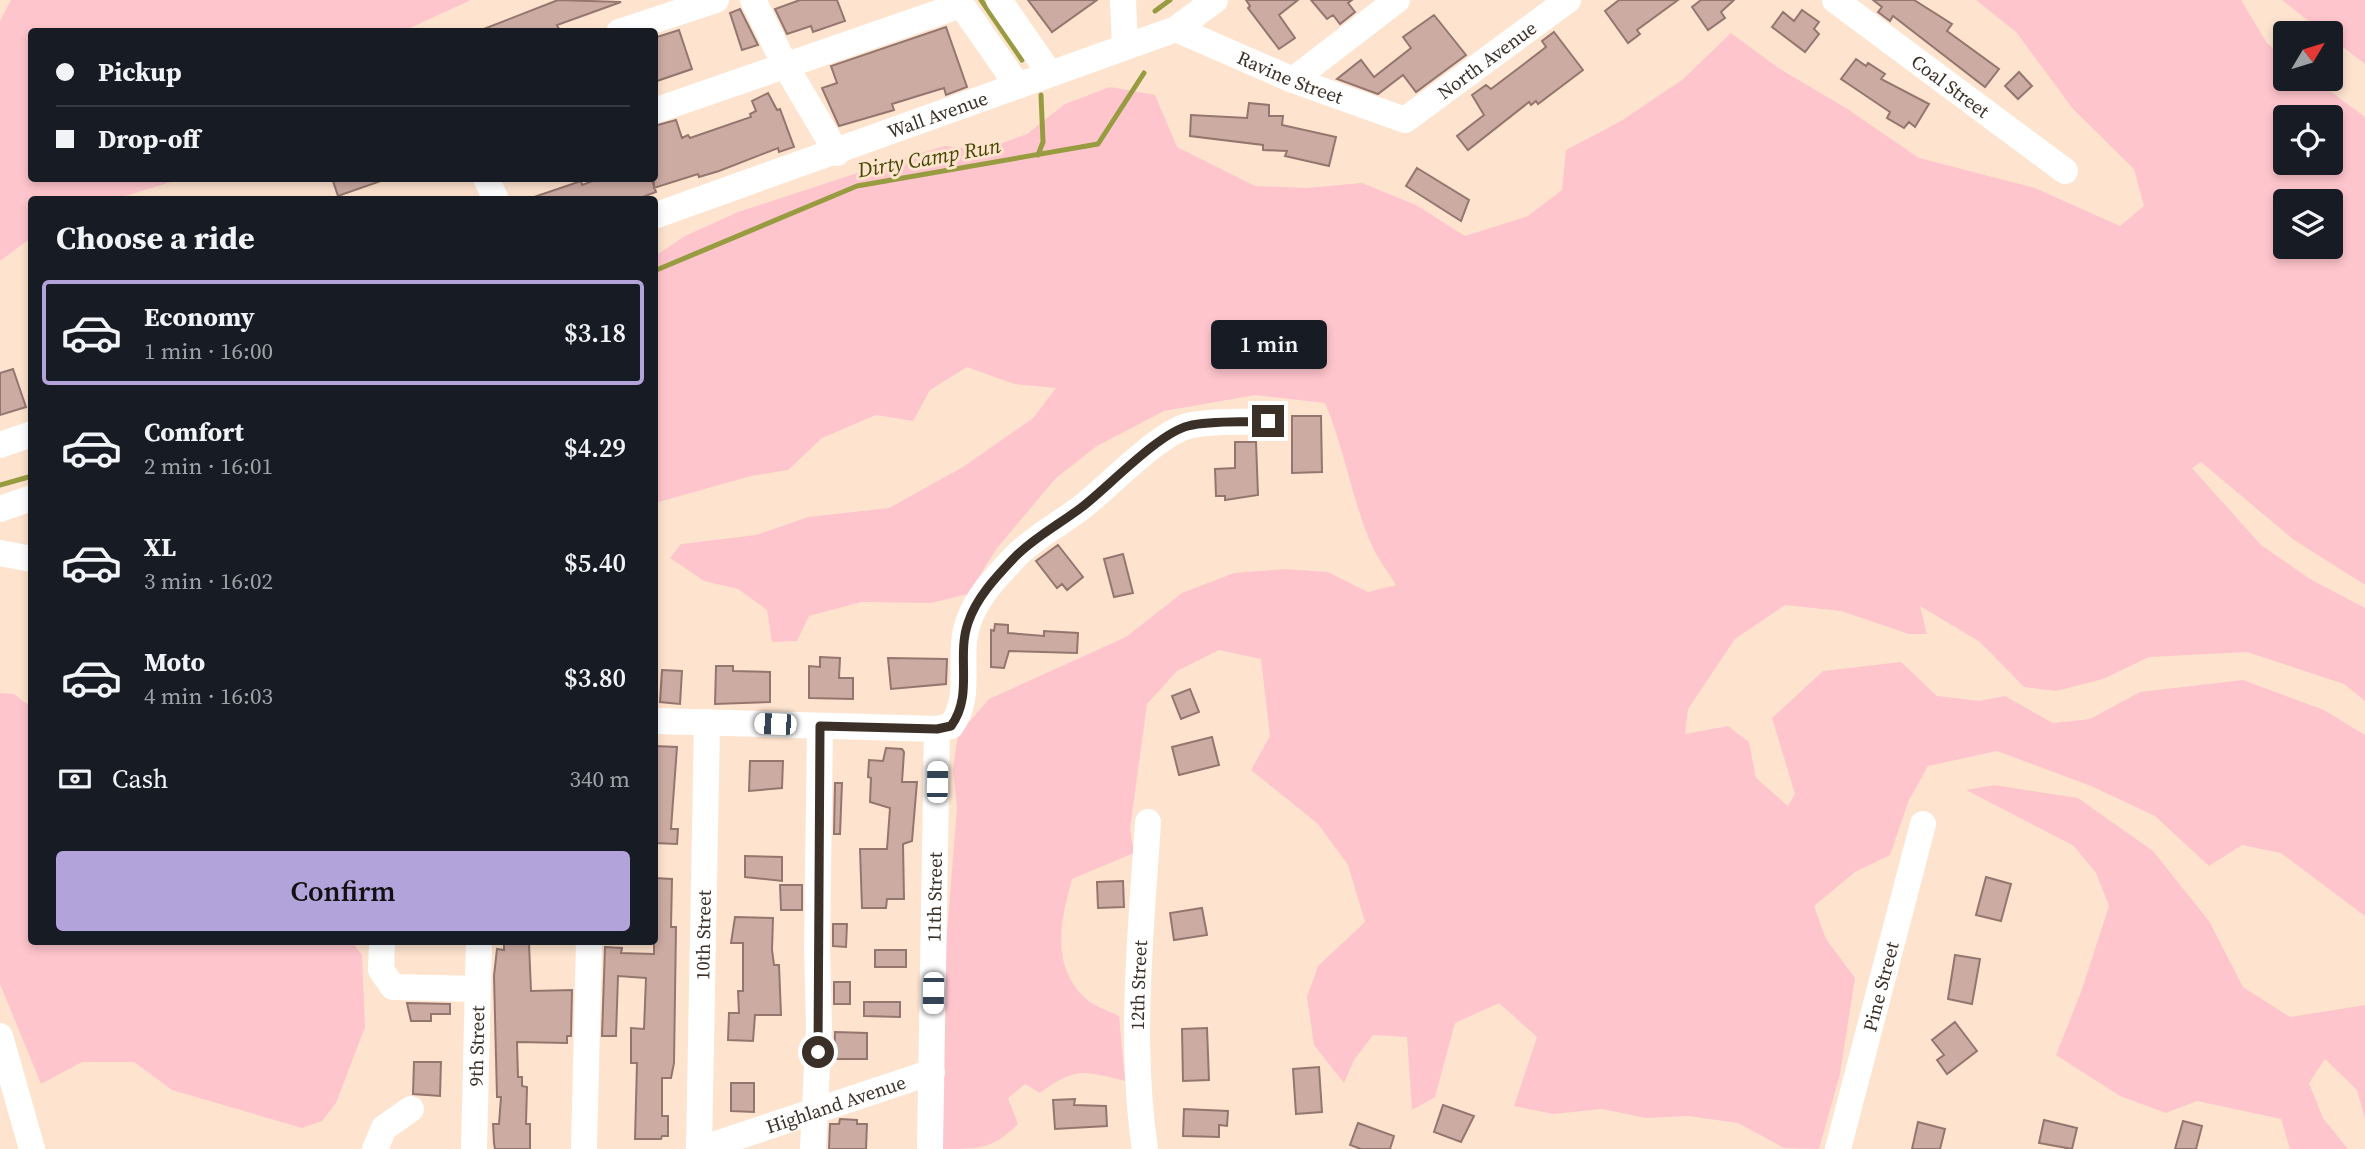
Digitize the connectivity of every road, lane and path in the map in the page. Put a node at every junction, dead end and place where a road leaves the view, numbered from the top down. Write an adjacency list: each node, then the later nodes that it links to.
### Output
1 (716, 0): 10 (street)
2 (753, 0): 13 (street)
3 (999, 0): 14 (street)
4 (1123, 0): 12 (street)
5 (1215, 0): 11 (street, Wall Avenue)
6 (1397, 0): 15 (street)
7 (1569, 0): 18 (street, North Avenue)
8 (1835, 0): 20 (street, Coal Street)
9 (960, 3): 13 (street); 16 (street)
10 (632, 28)
11 (1176, 29): 12 (street, Wall Avenue); 15 (street, Ravine Street)
12 (1125, 47): 14 (street, Wall Avenue)
13 (785, 65): 17 (street); 19 (street)
14 (1050, 74): 16 (street, Wall Avenue)
15 (1293, 80): 18 (street, Ravine Street)
16 (1018, 86): 19 (street, Wall Avenue)
17 (658, 110)
18 (1405, 120)
19 (837, 153): 21 (street, Wall Avenue)
20 (2065, 171)
21 (658, 215)
22 (1268, 421): 32 (street)
23 (28, 435): 24 (street)
24 (0, 445)
25 (28, 499): 26 (street)
26 (0, 509)
27 (0, 553): 28 (street)
28 (28, 558)
29 (658, 721): 30 (street)
30 (708, 722): 31 (street); 47 (street, 10th Street)
31 (820, 726): 32 (street); 42 (street)
32 (937, 729): 40 (street, 11th Street)
33 (1148, 822): 50 (street, 12th Street)
34 (1923, 824): 51 (street, Pine Street)
35 (382, 945): 38 (street)
36 (479, 945): 38 (street, 9th Street)
37 (589, 945): 46 (street)
38 (478, 989): 45 (street, 9th Street)
39 (0, 1036): 43 (street)
40 (932, 1072): 42 (street, Highland Avenue); 49 (street, 11th Street)
41 (411, 1109): 44 (street)
42 (814, 1109): 47 (street, Highland Avenue); 48 (street)
43 (32, 1149)
44 (375, 1149)
45 (474, 1149)
46 (584, 1149)
47 (700, 1149)
48 (813, 1149)
49 (930, 1149)
50 (1145, 1149)
51 (1838, 1149)

